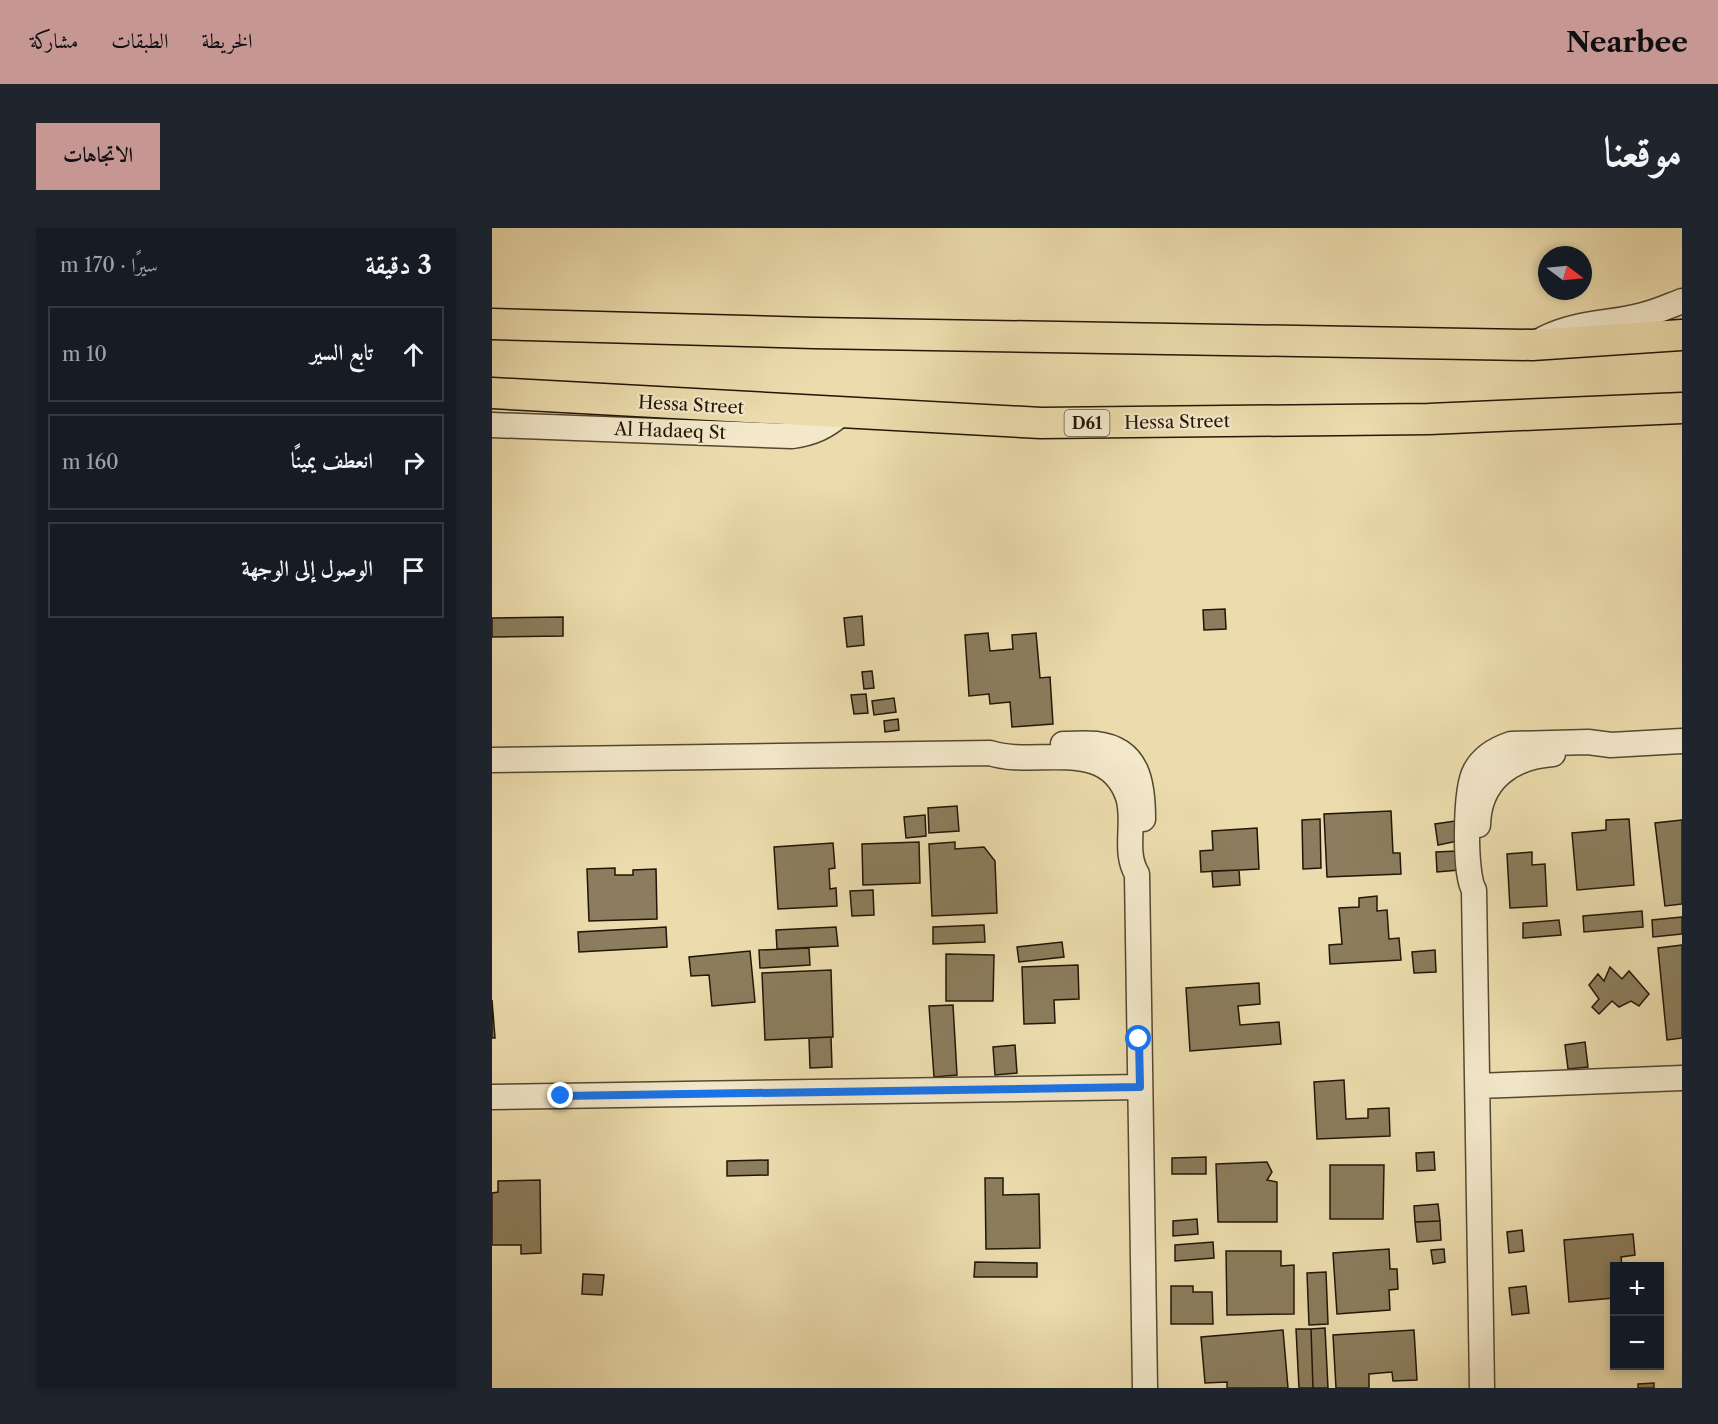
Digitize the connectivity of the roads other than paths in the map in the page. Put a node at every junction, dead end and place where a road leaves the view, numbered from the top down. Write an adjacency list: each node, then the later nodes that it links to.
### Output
1 (1682, 301): 4 (street)
2 (492, 324): 4 (main road)
3 (1682, 335): 4 (main road)
4 (1532, 345)
5 (492, 393): 7 (main road, Hessa Street / D61)
6 (1682, 408): 7 (main road, Hessa Street / D61)
7 (842, 413): 8 (street, Al Hadaeq St)
8 (492, 425)
9 (1682, 741): 12 (street)
10 (492, 760): 13 (street)
11 (1682, 1078): 12 (street)
12 (1478, 1086): 16 (street)
13 (1140, 1087): 14 (street); 15 (street)
14 (492, 1097)
15 (1145, 1388)
16 (1482, 1388)

